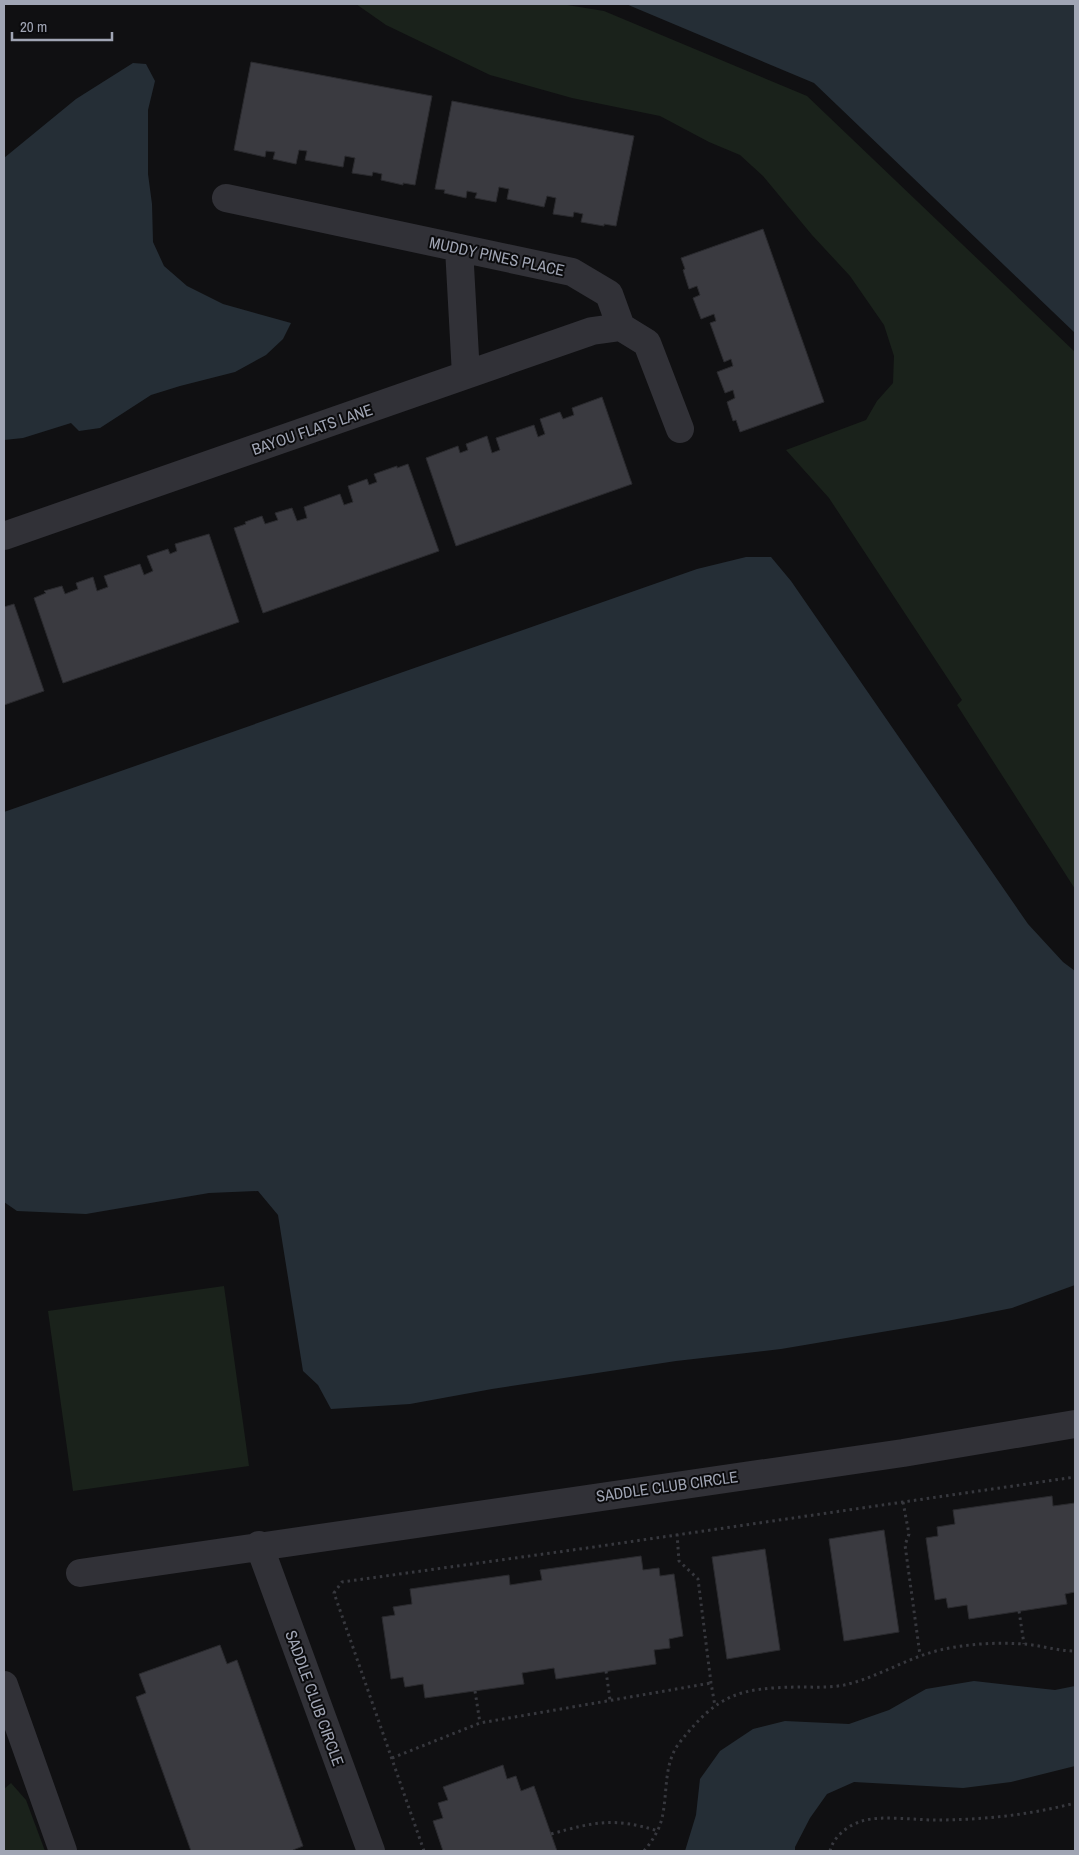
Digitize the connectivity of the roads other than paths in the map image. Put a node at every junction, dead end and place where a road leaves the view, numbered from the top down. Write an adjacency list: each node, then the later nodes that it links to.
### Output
1 (226, 198): 2 (street, MUDDY PINES PLACE)
2 (459, 248): 3 (street, MUDDY PINES PLACE); 4 (street)
3 (621, 327): 4 (street, BAYOU FLATS LANE); 5 (street)
4 (466, 375): 6 (street, BAYOU FLATS LANE)
5 (680, 429)
6 (4, 536)
7 (1075, 1424): 8 (street, SADDLE CLUB CIRCLE)
8 (259, 1545): 9 (street, SADDLE CLUB CIRCLE); 12 (street, SADDLE CLUB CIRCLE)
9 (80, 1573)
10 (4, 1685): 11 (street)
11 (63, 1851)
12 (371, 1851)

